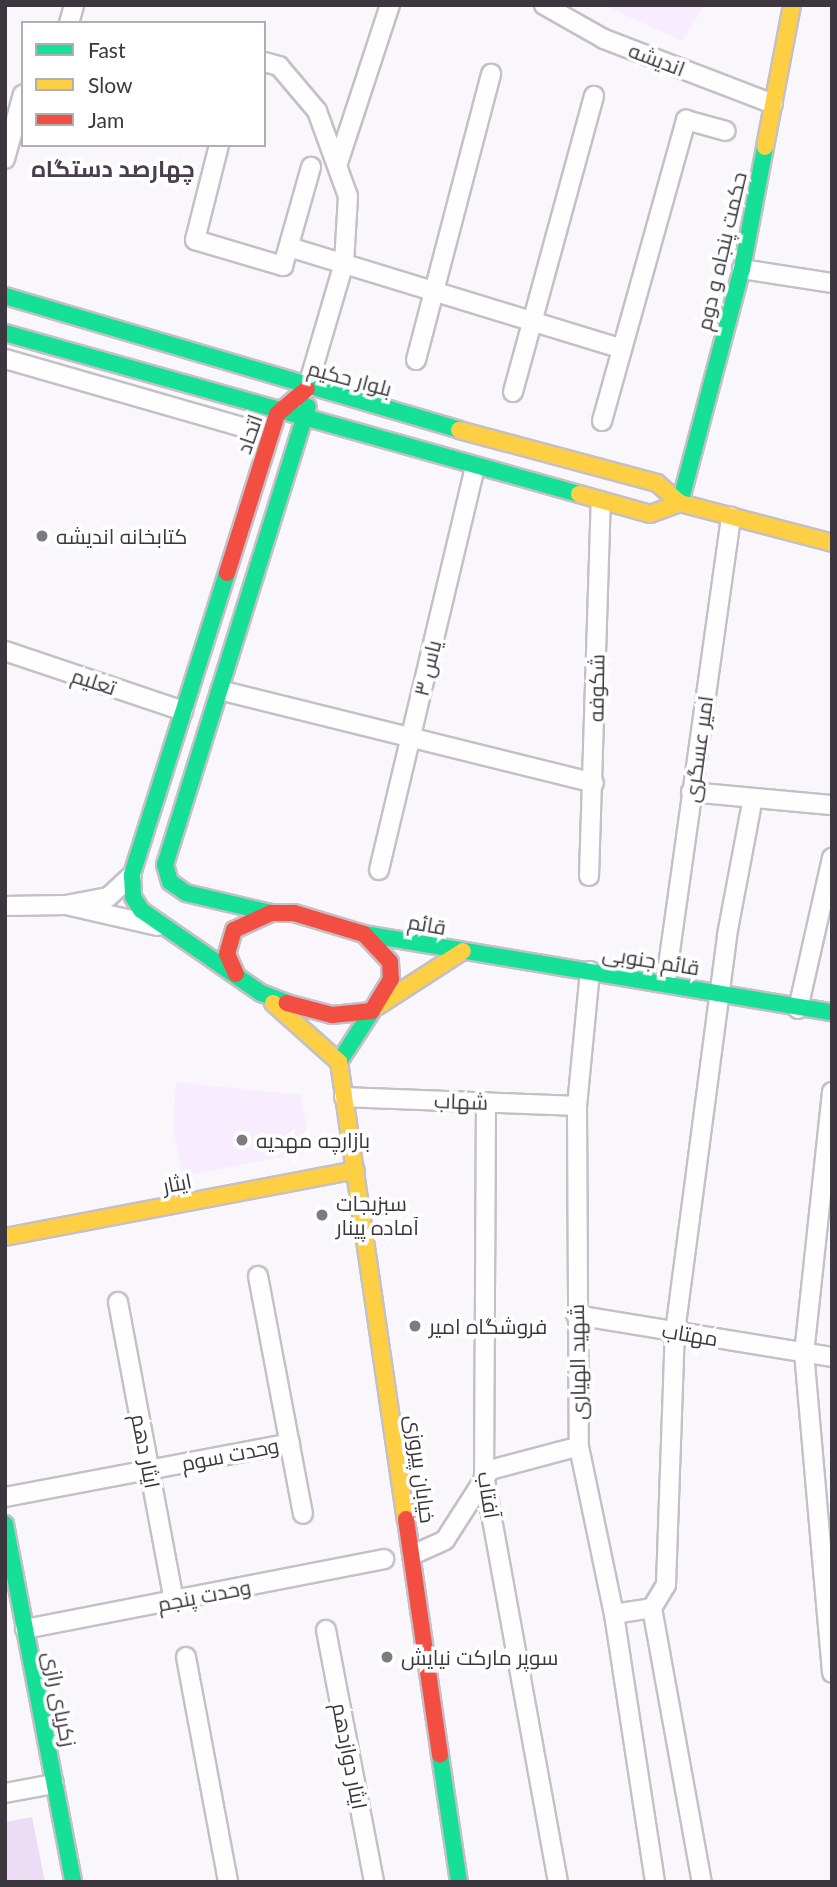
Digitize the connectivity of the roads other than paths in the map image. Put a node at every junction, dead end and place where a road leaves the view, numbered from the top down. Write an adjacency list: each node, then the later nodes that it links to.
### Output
1 (390, 5): 12 (street)
2 (544, 5): 8 (street, اندیشه)
3 (792, 5): 8 (main road, حکمت پنجاه و دوم)
4 (266, 63): 12 (street)
5 (491, 74): 18 (street)
6 (594, 96): 20 (street)
7 (21, 101): 11 (street)
8 (774, 104): 16 (main road, حکمت پنجاه و دوم)
9 (726, 131): 22 (street)
10 (218, 147): 14 (street)
11 (5, 159)
12 (338, 163): 15 (street)
13 (311, 166): 14 (street)
14 (289, 247): 15 (street)
15 (344, 264): 18 (street); 25 (street)
16 (742, 269): 17 (street); 33 (main road, حکمت پنجاه و دوم)
17 (832, 283)
18 (434, 291): 20 (street); 24 (street)
19 (5, 296): 25 (main road, بلوار حکیم)
20 (532, 321): 22 (street); 26 (street)
21 (5, 333): 27 (main road)
22 (622, 349): 28 (street)
23 (5, 359): 30 (street)
24 (416, 360)
25 (307, 389): 27 (main road, اتحاد); 29 (main road); 33 (main road, بلوار حکیم)
26 (513, 392)
27 (277, 414): 29 (main road); 39 (main road, اتحاد)
28 (602, 421)
29 (308, 422): 31 (main road); 38 (main road)
30 (246, 428)
31 (475, 467): 32 (main road); 40 (street, یاس ۳)
32 (601, 501): 33 (main road); 41 (street, شکوفه)
33 (680, 503): 34 (main road, بلوار حکیم)
34 (731, 517): 35 (main road, بلوار حکیم); 42 (street, امیر عسگری)
35 (824, 537): 36 (main road, بلوار حکیم)
36 (832, 543)
37 (5, 651): 39 (street, تعلیم)
38 (223, 691): 40 (street); 51 (main road)
39 (183, 711): 47 (main road, اتحاد)
40 (410, 738): 41 (street); 46 (street, یاس ۳)
41 (594, 783): 48 (street, شکوفه)
42 (691, 792): 43 (street); 57 (street, امیر عسگری)
43 (753, 798): 44 (street); 59 (street)
44 (832, 806)
45 (832, 858): 61 (street)
46 (379, 870)
47 (132, 875): 49 (street); 52 (main road)
48 (589, 876)
49 (66, 905): 50 (street); 52 (street)
50 (5, 906)
51 (271, 913): 53 (main road); 56 (main road)
52 (166, 928): 56 (main road)
53 (363, 934): 54 (main road, قائم); 60 (main road)
54 (463, 951): 55 (main road, قائم جنوبی); 60 (main road, قائم)
55 (590, 971): 57 (main road, قائم جنوبی); 67 (street, شهید الهیاری)
56 (236, 974): 58 (main road)
57 (666, 980): 59 (main road, قائم جنوبی)
58 (261, 993): 60 (main road); 63 (main road)
59 (720, 993): 61 (main road, قائم جنوبی); 73 (street)
60 (373, 1009): 63 (main road)
61 (798, 1009): 62 (main road, قائم جنوبی)
62 (832, 1012)
63 (339, 1062): 65 (main road, خیابان پیروزی)
64 (832, 1091): 74 (street)
65 (344, 1097): 66 (street, شهاب); 68 (main road, خیابان پیروزی)
66 (486, 1102): 67 (street, شهاب); 79 (street, آفتاب)
67 (577, 1106): 72 (street, شهید الهیاری)
68 (356, 1170): 69 (main road, ایثار); 83 (main road, خیابان پیروزی)
69 (5, 1237)
70 (258, 1276): 76 (street)
71 (118, 1302): 78 (street, ایثار دهم)
72 (576, 1315): 73 (street, مهتاب); 87 (street, شهید الهیاری)
73 (676, 1332): 74 (street, مهتاب); 86 (street)
74 (804, 1352): 75 (street, مهتاب); 91 (street)
75 (832, 1357)
76 (290, 1443): 78 (street, وحدت سوم); 81 (street)
77 (569, 1449): 79 (street)
78 (150, 1469): 80 (street, وحدت سوم); 85 (street, ایثار دهم)
79 (484, 1475): 83 (street); 98 (street, آفتاب)
80 (5, 1497)
81 (303, 1514)
82 (5, 1524): 88 (main road, زکریای رازی)
83 (412, 1555): 97 (main road, خیابان پیروزی)
84 (384, 1559): 85 (street, وحدت پنجم)
85 (174, 1601): 88 (street, وحدت پنجم)
86 (652, 1608): 87 (street); 100 (street)
87 (614, 1614): 99 (street, شهید الهیاری)
88 (25, 1629): 92 (main road, زکریای رازی)
89 (326, 1630): 96 (street, ایثار دوازدهم)
90 (186, 1657): 95 (street)
91 (832, 1673)
92 (54, 1784): 93 (street); 94 (main road, زکریای رازی)
93 (5, 1793)
94 (73, 1882)
95 (228, 1882)
96 (374, 1882)
97 (459, 1882)
98 (558, 1882)
99 (655, 1882)
100 (702, 1882)

